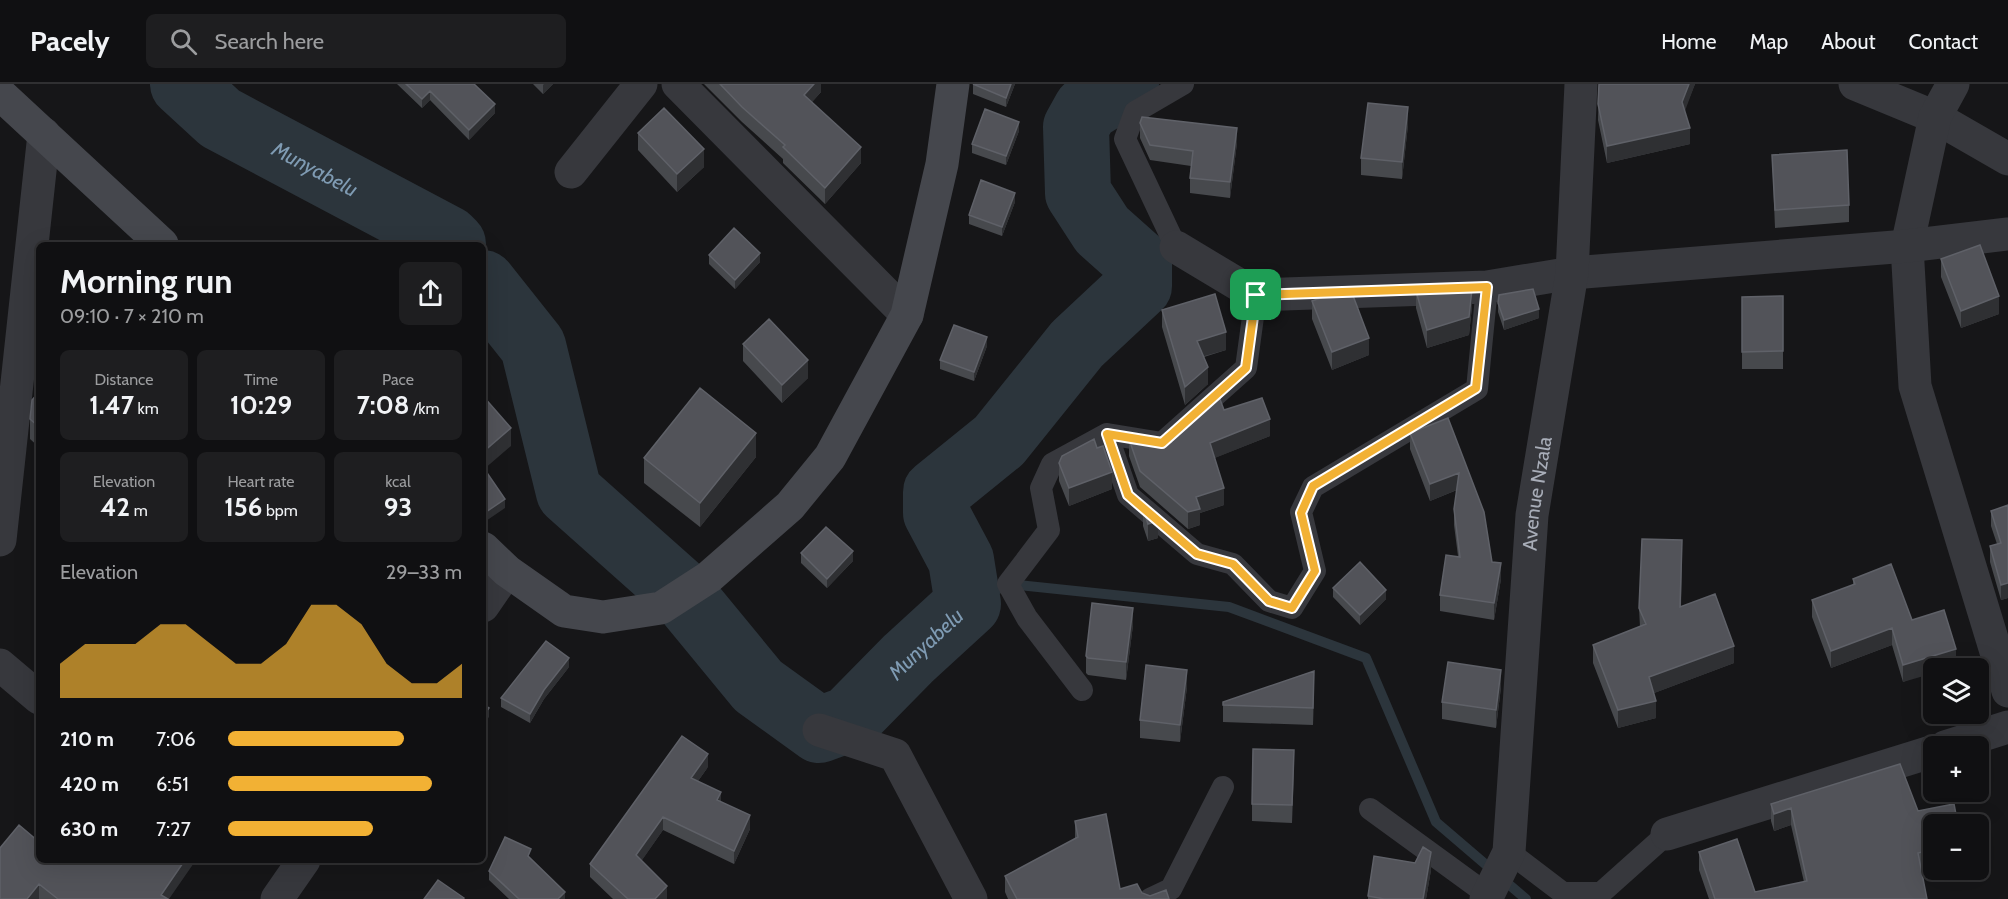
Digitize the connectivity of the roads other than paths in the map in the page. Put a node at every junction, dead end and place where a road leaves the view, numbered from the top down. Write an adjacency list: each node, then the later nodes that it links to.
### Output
1 (641, 84): 12 (street)
2 (678, 84): 20 (street)
3 (953, 84): 20 (street)
4 (1183, 84): 15 (lane)
5 (1581, 84): 17 (street, Avenue Nzala)
6 (1855, 84): 9 (street)
7 (1953, 84): 9 (street)
8 (0, 94): 10 (street)
9 (1935, 117): 11 (street); 16 (street)
10 (44, 134): 14 (street); 22 (street)
11 (2008, 159)
12 (571, 172)
13 (2008, 234): 16 (street)
14 (160, 242)
15 (1176, 246): 19 (street)
16 (1907, 246): 17 (street); 28 (street)
17 (1572, 273): 18 (street); 38 (street, Avenue Nzala)
18 (1487, 287): 19 (street); 21 (lane)
19 (1256, 295): 21 (lane)
20 (907, 315): 24 (street)
21 (1107, 434): 27 (lane)
22 (0, 540)
23 (486, 551): 24 (street)
24 (507, 571): 25 (street)
25 (486, 602)
26 (0, 665): 29 (street)
27 (1082, 690)
28 (2008, 691)
29 (36, 695)
30 (2008, 728): 32 (street)
31 (819, 730): 40 (street)
32 (1981, 736)
33 (1923, 754): 36 (street)
34 (1223, 787): 41 (lane)
35 (1370, 809): 38 (lane)
36 (1667, 834): 38 (lane)
37 (302, 863): 39 (street)
38 (1495, 880)
39 (277, 899)
40 (971, 899)
41 (1150, 899)

